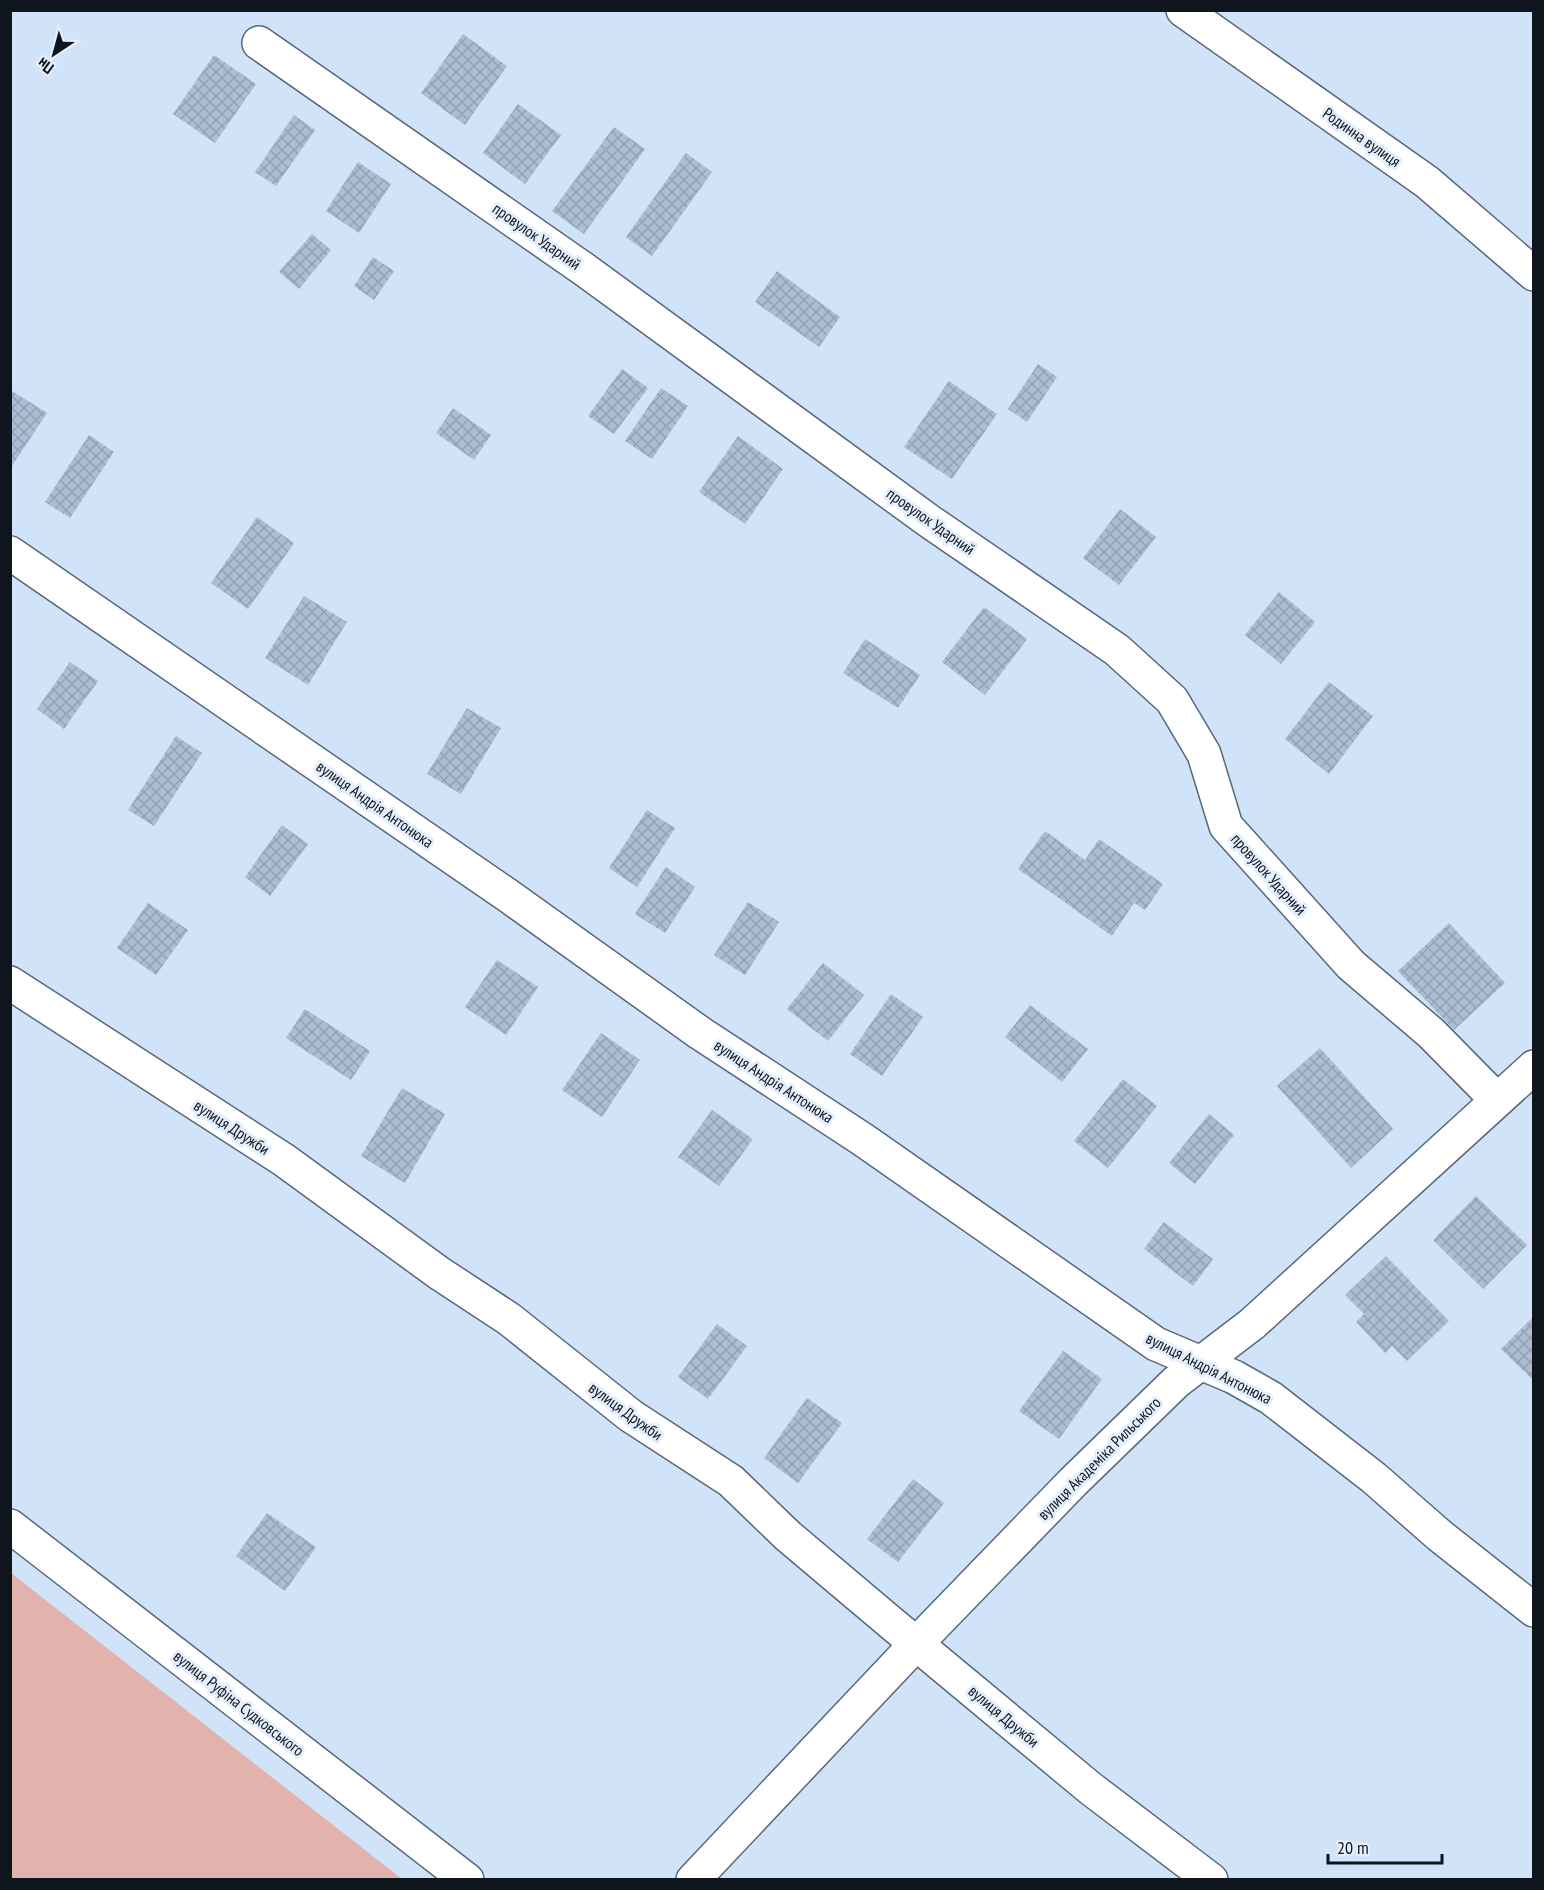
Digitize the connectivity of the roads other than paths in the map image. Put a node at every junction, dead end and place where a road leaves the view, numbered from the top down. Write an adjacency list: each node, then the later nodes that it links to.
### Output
1 (1183, 10): 3 (street, Родинна вулиця)
2 (260, 42): 7 (street, провулок Ударний)
3 (1533, 274)
4 (10, 553): 8 (street, вулиця Андрія Антонюка)
5 (10, 983): 11 (street, вулиця Дружби)
6 (1533, 1067): 7 (street, вулиця Академіка Рильського)
7 (1496, 1099): 8 (street, вулиця Академіка Рильського)
8 (1201, 1364): 10 (street, вулиця Андрія Антонюка); 11 (street, вулиця Академіка Рильського)
9 (10, 1526): 12 (street, вулиця Руфіна Судковського)
10 (1533, 1610)
11 (916, 1644): 13 (street, вулиця Академіка Рильського); 14 (street, вулиця Дружби)
12 (467, 1880)
13 (693, 1880)
14 (1211, 1880)

